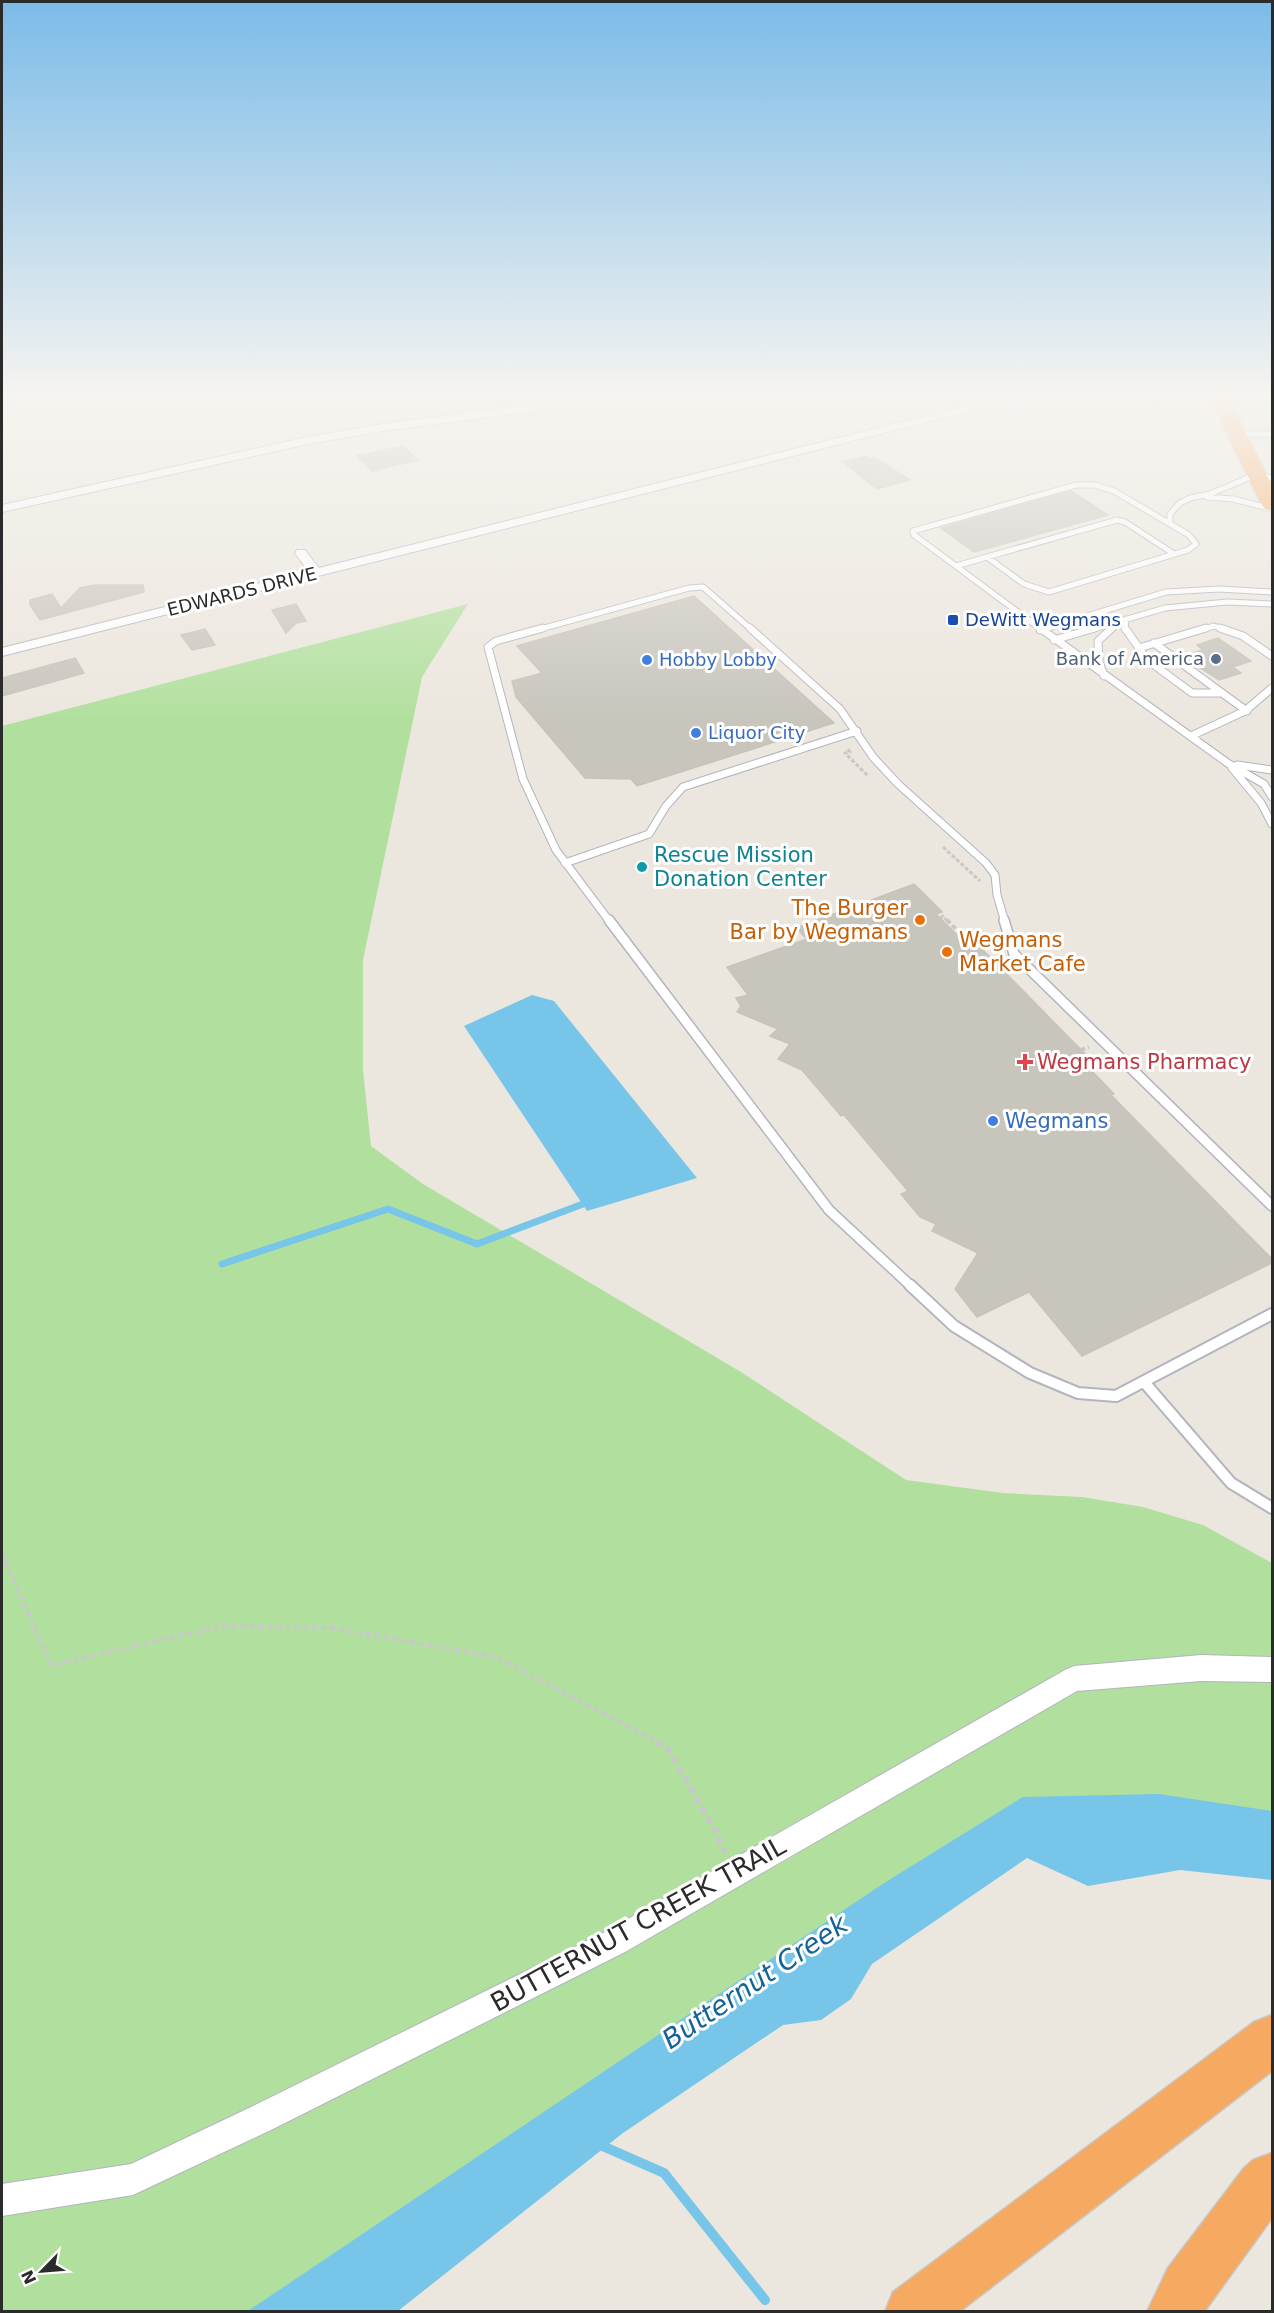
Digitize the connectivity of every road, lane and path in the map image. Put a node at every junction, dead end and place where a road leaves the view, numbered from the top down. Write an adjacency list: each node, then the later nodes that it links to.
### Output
1 (20, 504): 8 (street)
2 (590, 504): 14 (street, EDWARDS DRIVE)
3 (1009, 504): 13 (lane)
4 (1137, 504): 9 (lane)
5 (1179, 504): 9 (lane)
6 (1254, 504): 7 (lane)
7 (1272, 507)
8 (2, 508)
9 (1170, 524): 11 (lane)
10 (301, 553): 14 (street)
11 (1174, 554): 12 (lane); 12 (lane)
12 (987, 557): 13 (lane)
13 (955, 566): 18 (lane)
14 (316, 573): 22 (street, EDWARDS DRIVE)
15 (1272, 592): 18 (lane)
16 (1272, 604): 17 (lane)
17 (1126, 619): 19 (lane); 21 (lane); 24 (lane)
18 (1040, 630): 19 (lane)
19 (1054, 640): 24 (lane)
20 (1154, 644): 21 (lane); 23 (lane); 26 (lane)
21 (1139, 648): 26 (lane)
22 (2, 652)
23 (1272, 657)
24 (1104, 676): 29 (lane)
25 (1272, 688): 27 (lane)
26 (1222, 693): 27 (lane)
27 (1247, 711): 29 (lane)
28 (857, 731): 36 (lane); 36 (lane); 40 (lane)
29 (1191, 736): 30 (lane)
30 (1229, 764): 31 (lane); 32 (lane); 33 (lane); 34 (lane)
31 (1272, 770)
32 (1272, 781)
33 (1272, 797)
34 (1272, 824)
35 (941, 844): 37 (path)
36 (566, 863): 42 (lane)
37 (982, 883)
38 (940, 918): 39 (path)
39 (991, 933)
40 (1272, 1206)
41 (1272, 1314): 42 (lane)
42 (1144, 1382): 43 (lane)
43 (1272, 1508)
44 (2, 1554): 46 (path)
45 (1272, 1670): 49 (street, BUTTERNUT CREEK TRAIL)
46 (716, 1832)
47 (1272, 2040): 50 (highway)
48 (1272, 2179): 51 (highway)
49 (2, 2200)
50 (913, 2312)
51 (1174, 2312)

